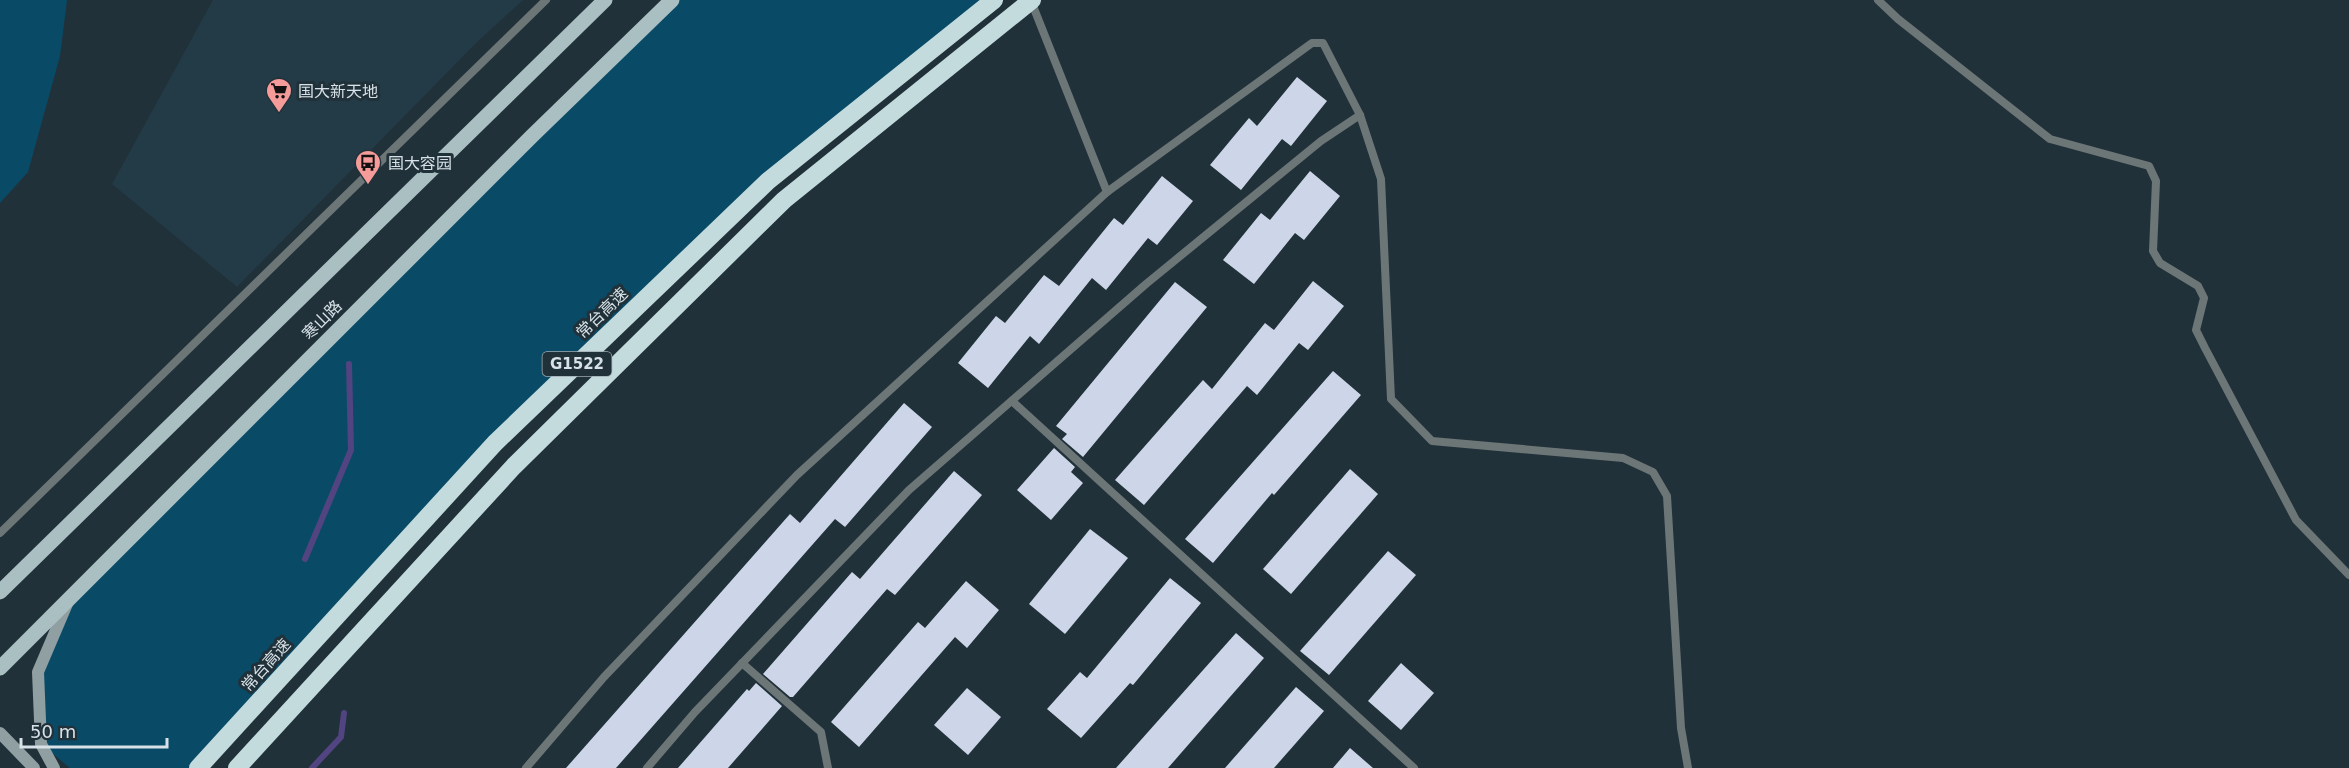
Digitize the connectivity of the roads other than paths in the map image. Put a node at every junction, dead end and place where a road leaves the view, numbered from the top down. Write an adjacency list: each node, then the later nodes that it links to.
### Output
1 (546, 0): 10 (lane)
2 (605, 0): 12 (main road, 寒山路)
3 (672, 0): 13 (main road, 寒山路)
4 (994, 0): 19 (highway, 常台高速 / G1522)
5 (1031, 0): 8 (lane); 20 (highway, G1522)
6 (1878, 0): 11 (lane)
7 (1360, 115): 8 (lane); 9 (lane); 25 (lane)
8 (1107, 192): 21 (lane)
9 (1012, 401): 14 (lane); 24 (lane)
10 (0, 534)
11 (2349, 575)
12 (0, 592)
13 (68, 600): 15 (main road, 寒山路); 18 (main road)
14 (742, 663): 22 (lane); 23 (lane)
15 (0, 668)
16 (0, 733): 17 (main road)
17 (34, 768)
18 (54, 768)
19 (198, 768)
20 (237, 768)
21 (526, 768)
22 (647, 768)
23 (828, 768)
24 (1414, 768)
25 (1688, 768)

